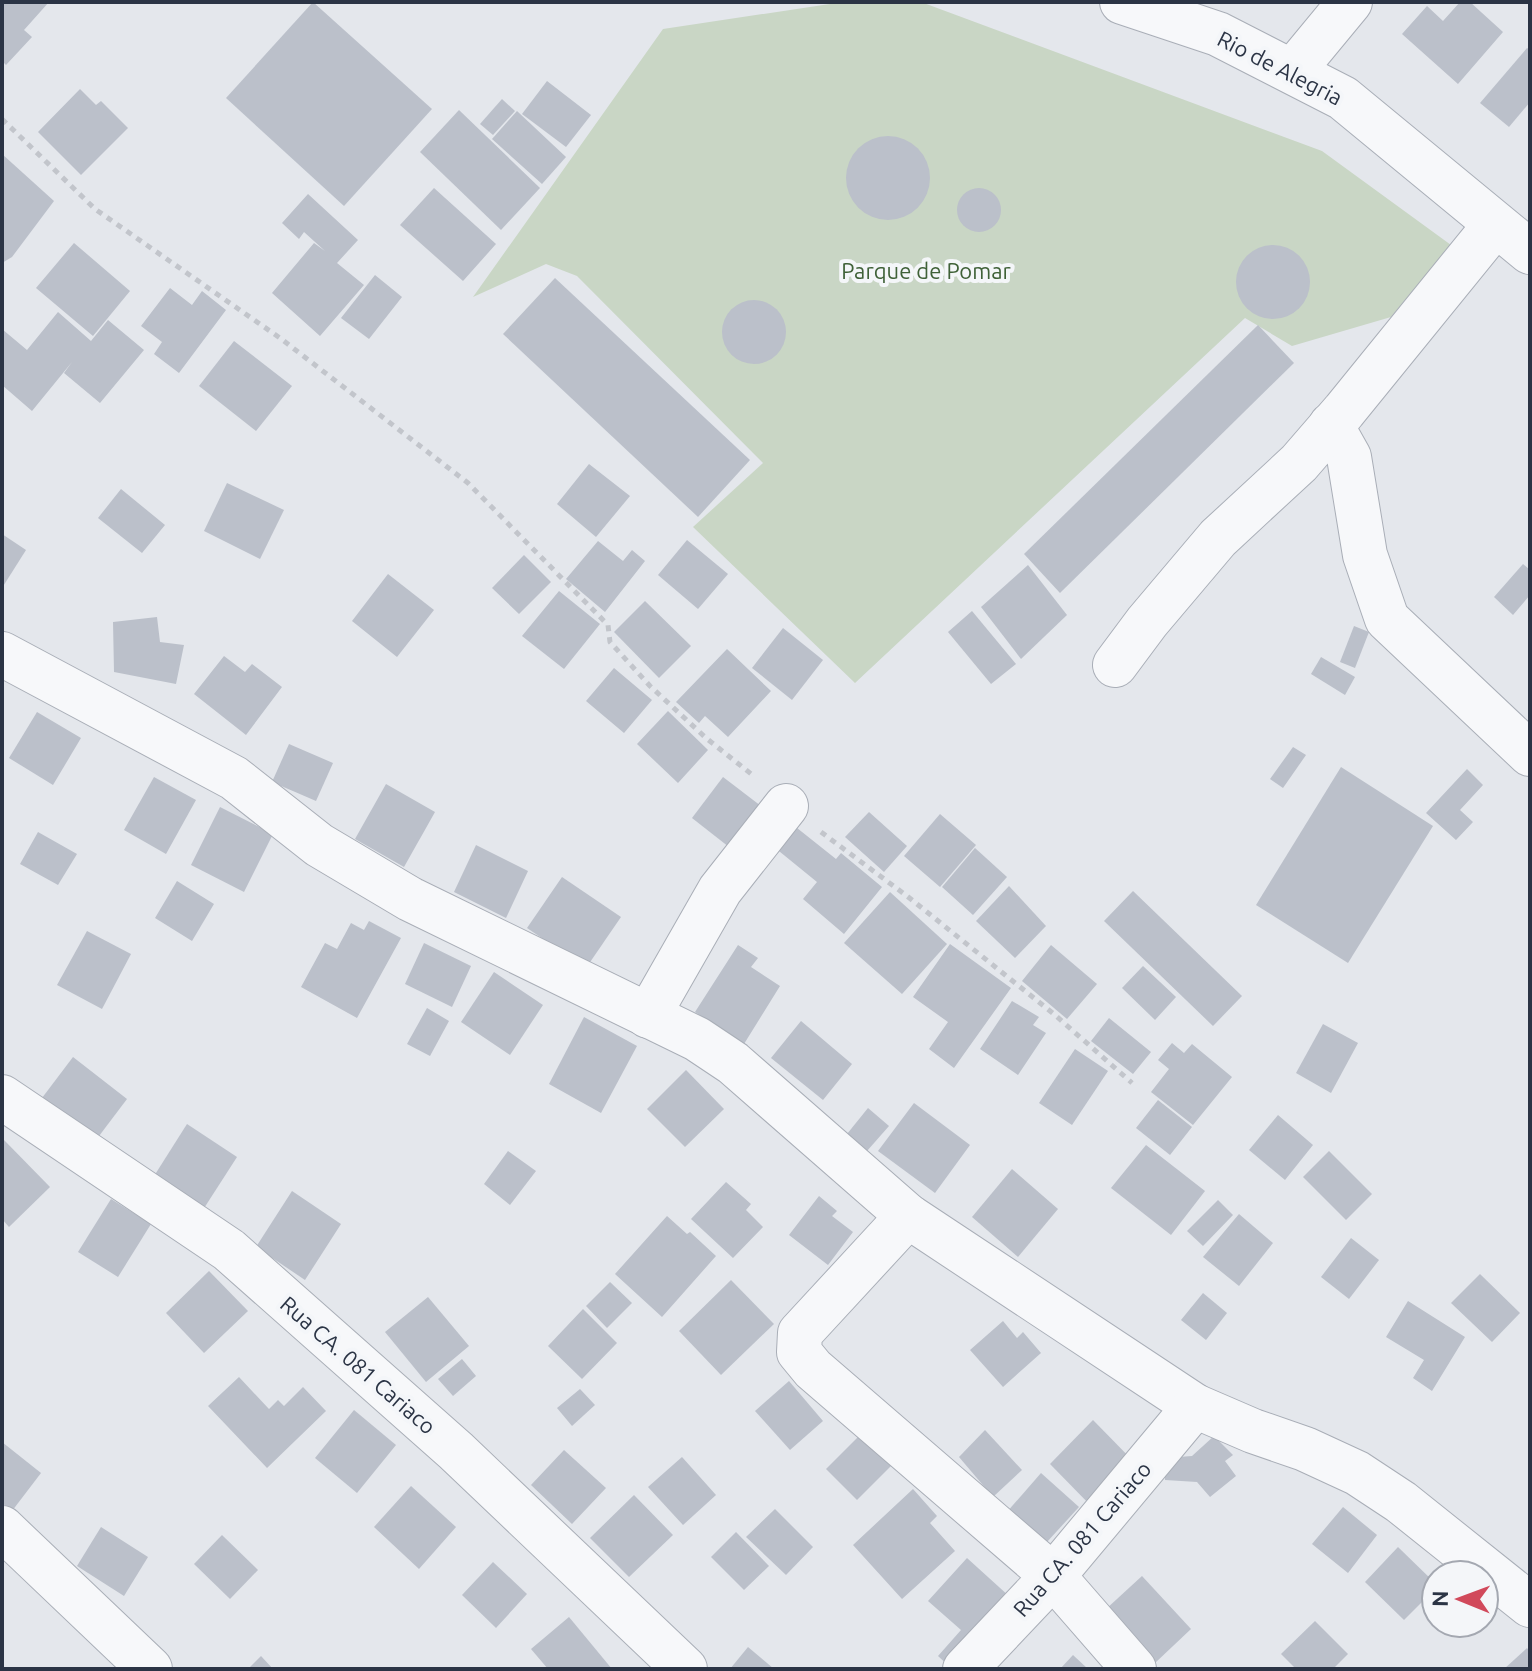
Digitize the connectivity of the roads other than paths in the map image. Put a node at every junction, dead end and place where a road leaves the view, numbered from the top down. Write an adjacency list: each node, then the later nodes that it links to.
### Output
1 (1122, 2): 3 (street, Rio de Alegria)
2 (1350, 2): 3 (street)
3 (1293, 71): 4 (street, Rio de Alegria)
4 (1495, 225): 5 (street, Rio de Alegria); 6 (street)
5 (1530, 252)
6 (1331, 425): 8 (street); 9 (street)
7 (2, 654): 11 (street)
8 (1115, 665)
9 (1530, 754)
10 (786, 806): 11 (street)
11 (648, 1016): 13 (street)
12 (2, 1097): 19 (street, Rua CA. 081 Cariaco)
13 (908, 1216): 14 (street); 16 (street)
14 (1195, 1406): 16 (street, Rua CA. 081 Cariaco); 17 (street)
15 (2, 1528): 18 (street)
16 (1053, 1576): 20 (street, Rua CA. 081 Cariaco); 21 (street)
17 (1530, 1605)
18 (150, 1669)
19 (685, 1669)
20 (965, 1669)
21 (1134, 1669)

